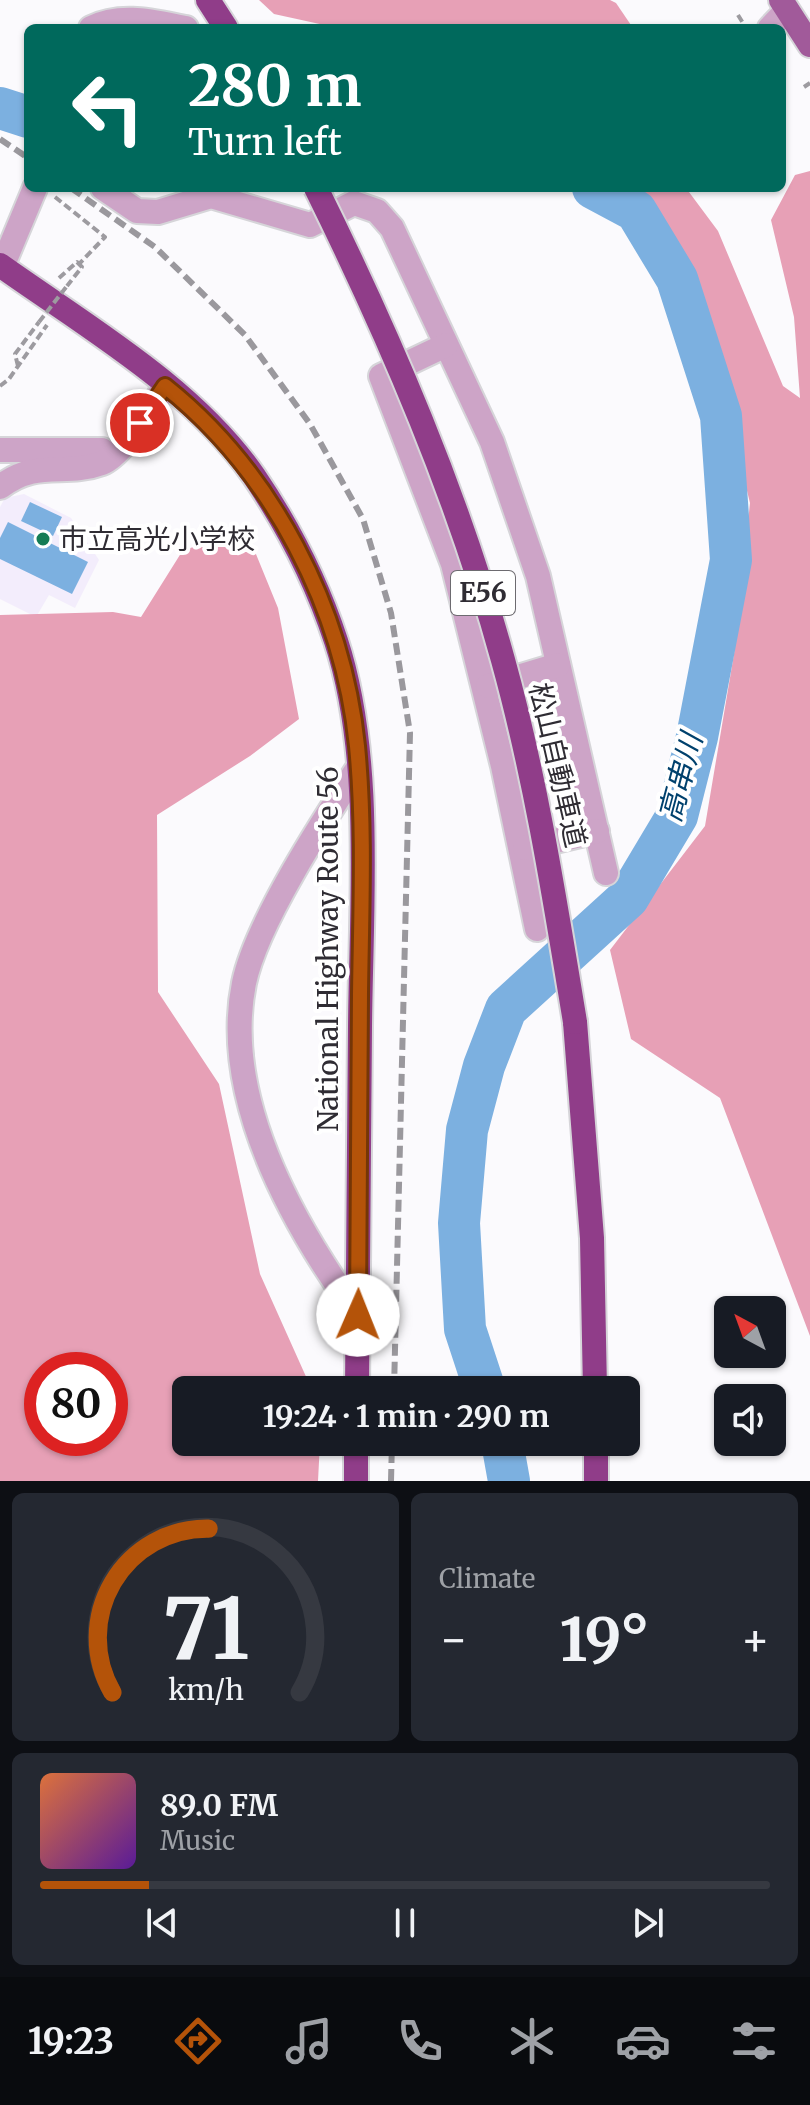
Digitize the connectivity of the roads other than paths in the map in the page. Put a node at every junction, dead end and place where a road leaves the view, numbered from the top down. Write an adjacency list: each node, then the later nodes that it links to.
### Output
1 (208, 0): 5 (highway)
2 (784, 5): 6 (street); 7 (main road)
3 (100, 24): 4 (street)
4 (163, 24)
5 (223, 24)
6 (772, 24)
7 (810, 45)
8 (33, 192): 11 (street)
9 (109, 192): 12 (street)
10 (318, 192): 26 (highway, 松山自動車道 / E56, bridge)
11 (1, 266): 13 (highway, National Highway Route 56)
12 (446, 345): 17 (street); 18 (street)
13 (165, 386): 14 (street); 19 (highway, National Highway Route 56)
14 (117, 449): 15 (street); 16 (street)
15 (0, 450)
16 (0, 487)
17 (558, 665): 18 (street); 20 (street)
18 (482, 687): 21 (street)
19 (358, 768): 24 (highway, National Highway Route 56); 24 (street)
20 (597, 831): 21 (street); 22 (street)
21 (521, 849): 23 (street)
22 (606, 873)
23 (537, 929)
24 (358, 1315): 25 (highway, National Highway Route 56)
25 (357, 1376)
26 (595, 1376)
27 (356, 1456): 29 (highway)
28 (596, 1456): 30 (highway)
29 (356, 1481)
30 (596, 1481)

